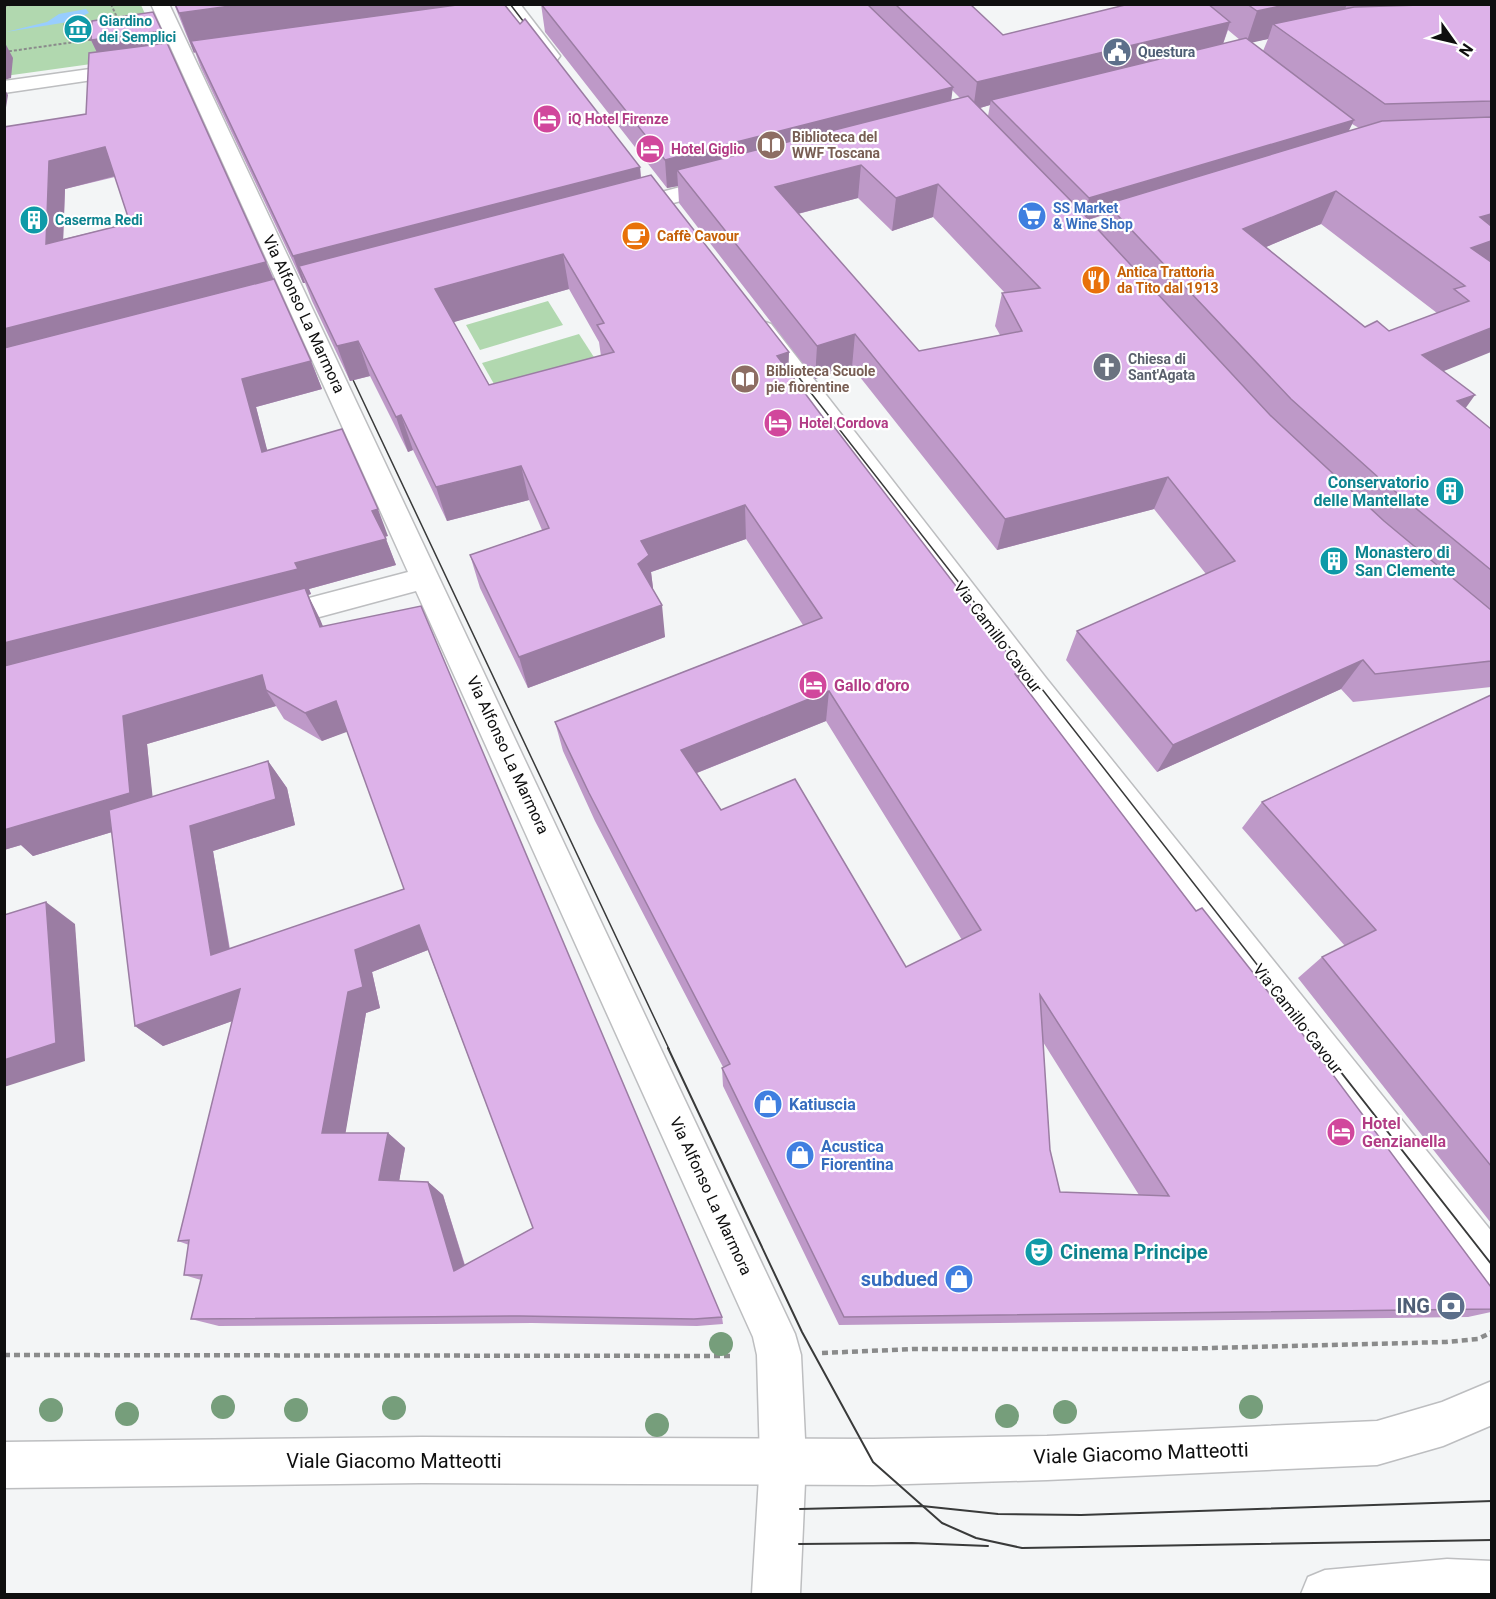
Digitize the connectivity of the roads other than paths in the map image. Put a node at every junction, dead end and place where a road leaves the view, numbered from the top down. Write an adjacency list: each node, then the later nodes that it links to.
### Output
1 (160, 4): 4 (street, Via Alfonso La Marmora)
2 (508, 13): 3 (street); 5 (street)
3 (542, 14)
4 (180, 62): 6 (street); 10 (street, Via Alfonso La Marmora)
5 (560, 69)
6 (4, 87)
7 (742, 178): 8 (street)
8 (601, 215)
9 (743, 305): 12 (street, Via Camillo Cavour)
10 (426, 578): 11 (street); 14 (street, Via Alfonso La Marmora)
11 (243, 626)
12 (1491, 1265)
13 (1491, 1403): 14 (street, Viale Giacomo Matteotti)
14 (783, 1460): 15 (street, Viale Giacomo Matteotti); 17 (street)
15 (4, 1465)
16 (1469, 1584): 18 (street)
17 (776, 1594)
18 (1325, 1594)

